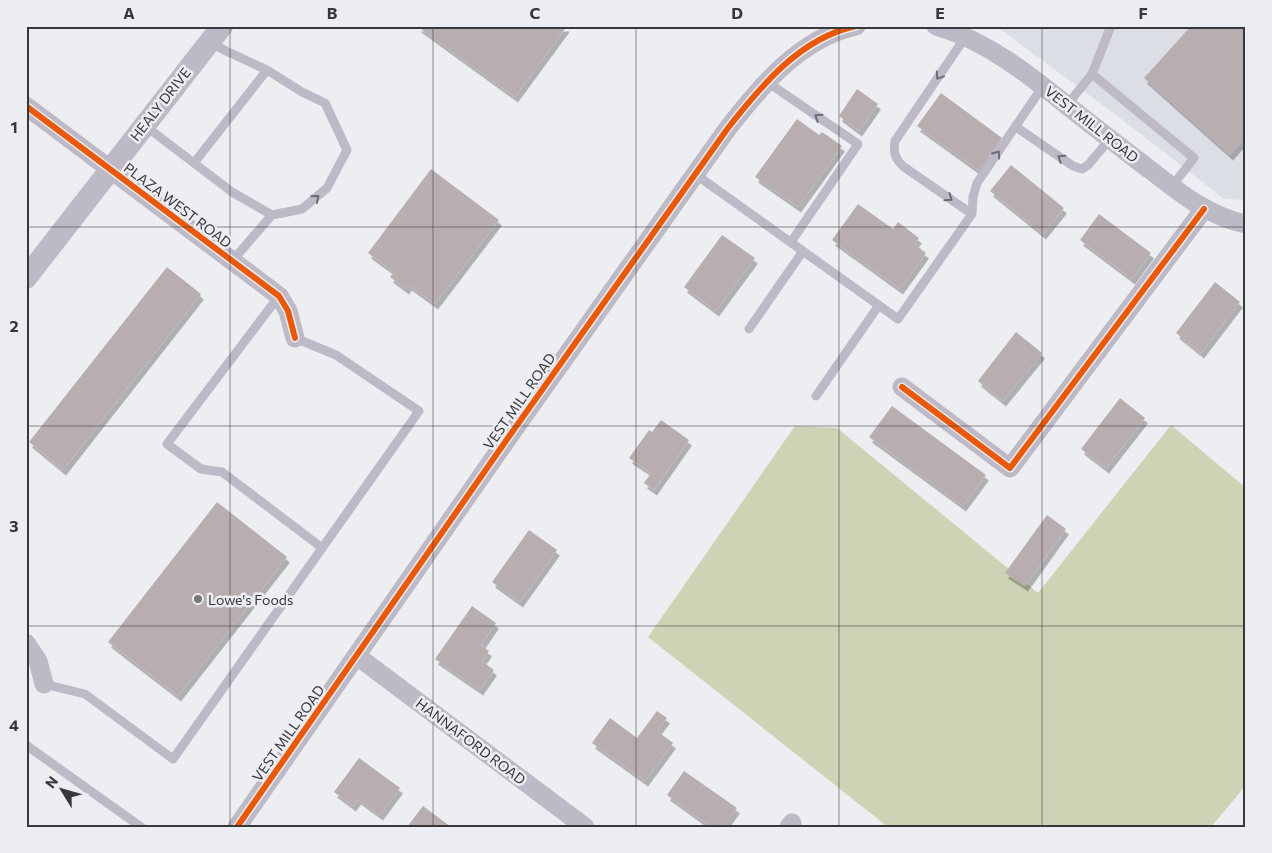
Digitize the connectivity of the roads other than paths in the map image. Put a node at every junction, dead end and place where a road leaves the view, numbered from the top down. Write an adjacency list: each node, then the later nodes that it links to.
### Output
1 (856, 26): 8 (street, VEST MILL ROAD)
2 (936, 26): 5 (street, VEST MILL ROAD)
3 (1111, 26): 7 (lane)
4 (216, 34): 6 (lane); 12 (street, HEALY DRIVE)
5 (966, 36): 9 (street, VEST MILL ROAD); 20 (lane, one-way to 20)
6 (267, 70): 15 (lane); 21 (lane, one-way to 6)
7 (1092, 74): 10 (lane); 18 (lane)
8 (767, 82): 17 (street, VEST MILL ROAD); 23 (lane, one-way to 8)
9 (1043, 86): 10 (street, VEST MILL ROAD); 13 (lane)
10 (1067, 105): 14 (street, VEST MILL ROAD)
11 (26, 106): 16 (street, PLAZA WEST ROAD)
12 (144, 125): 15 (lane); 16 (street, HEALY DRIVE)
13 (1016, 127): 14 (lane, one-way to 13); 20 (lane, one-way to 13)
14 (1110, 139): 18 (street, VEST MILL ROAD)
15 (194, 163): 21 (lane)
16 (109, 170): 25 (street, PLAZA WEST ROAD); 26 (street, HEALY DRIVE)
17 (695, 174): 23 (lane); 35 (street, VEST MILL ROAD)
18 (1172, 186): 19 (street, VEST MILL ROAD)
19 (1204, 209): 22 (street, VEST MILL ROAD); 31 (street)
20 (972, 214): 28 (lane)
21 (272, 215): 25 (lane)
22 (1246, 224)
23 (790, 242): 24 (lane)
24 (803, 251): 28 (lane); 29 (lane)
25 (232, 261): 27 (street, PLAZA WEST ROAD)
26 (26, 278)
27 (279, 296): 30 (street, PLAZA WEST ROAD); 33 (lane)
28 (879, 305): 32 (lane)
29 (749, 329)
30 (295, 338): 33 (lane)
31 (902, 387)
32 (816, 396)
33 (321, 547): 36 (lane)
34 (26, 643): 36 (street)
35 (357, 656): 39 (street, VEST MILL ROAD); 40 (street, HANNAFORD ROAD)
36 (44, 684)
37 (26, 745): 38 (lane)
38 (141, 827)
39 (238, 827)
40 (585, 827)

